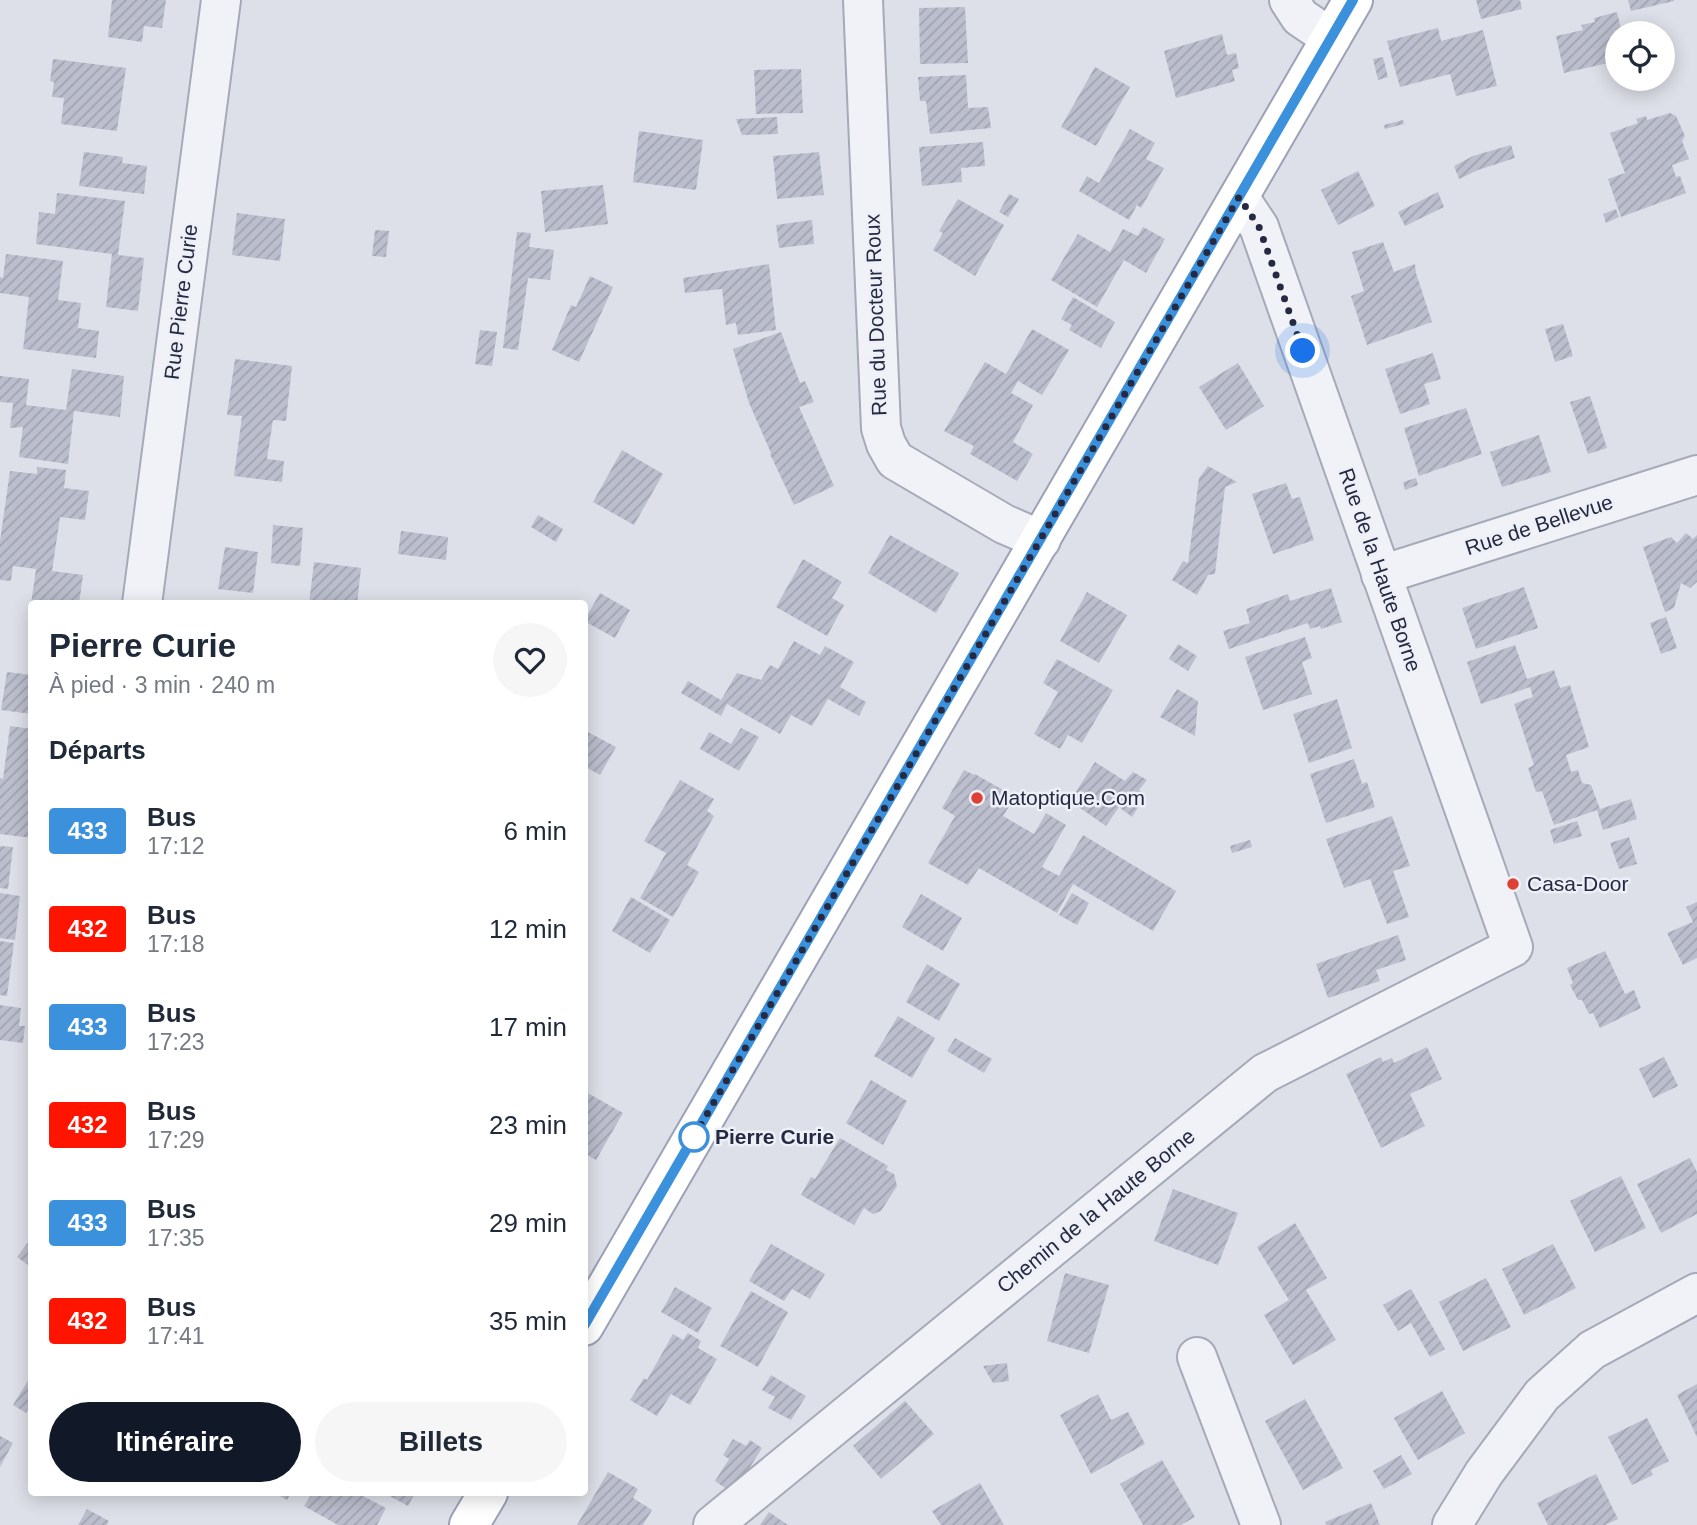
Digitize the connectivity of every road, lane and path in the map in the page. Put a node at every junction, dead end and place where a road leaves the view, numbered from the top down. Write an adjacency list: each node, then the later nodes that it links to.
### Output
1 (221, 0): 10 (street, Rue Pierre Curie)
2 (863, 0): 8 (street, Rue du Docteur Roux)
3 (1289, 0): 5 (street)
4 (1353, 0): 5 (main road)
5 (1331, 38): 6 (main road)
6 (1239, 197): 8 (main road); 9 (street, Rue de la Haute Borne)
7 (1697, 475): 9 (street, Rue de Bellevue)
8 (1041, 540): 13 (main road)
9 (1381, 575): 11 (street, Rue de la Haute Borne)
10 (143, 600)
11 (1513, 947): 17 (street, Chemin de la Haute Borne)
12 (1697, 1293): 19 (street)
13 (588, 1319)
14 (1197, 1357): 18 (street)
15 (486, 1496): 16 (main road)
16 (469, 1525)
17 (713, 1525)
18 (1261, 1525)
19 (1452, 1525)

